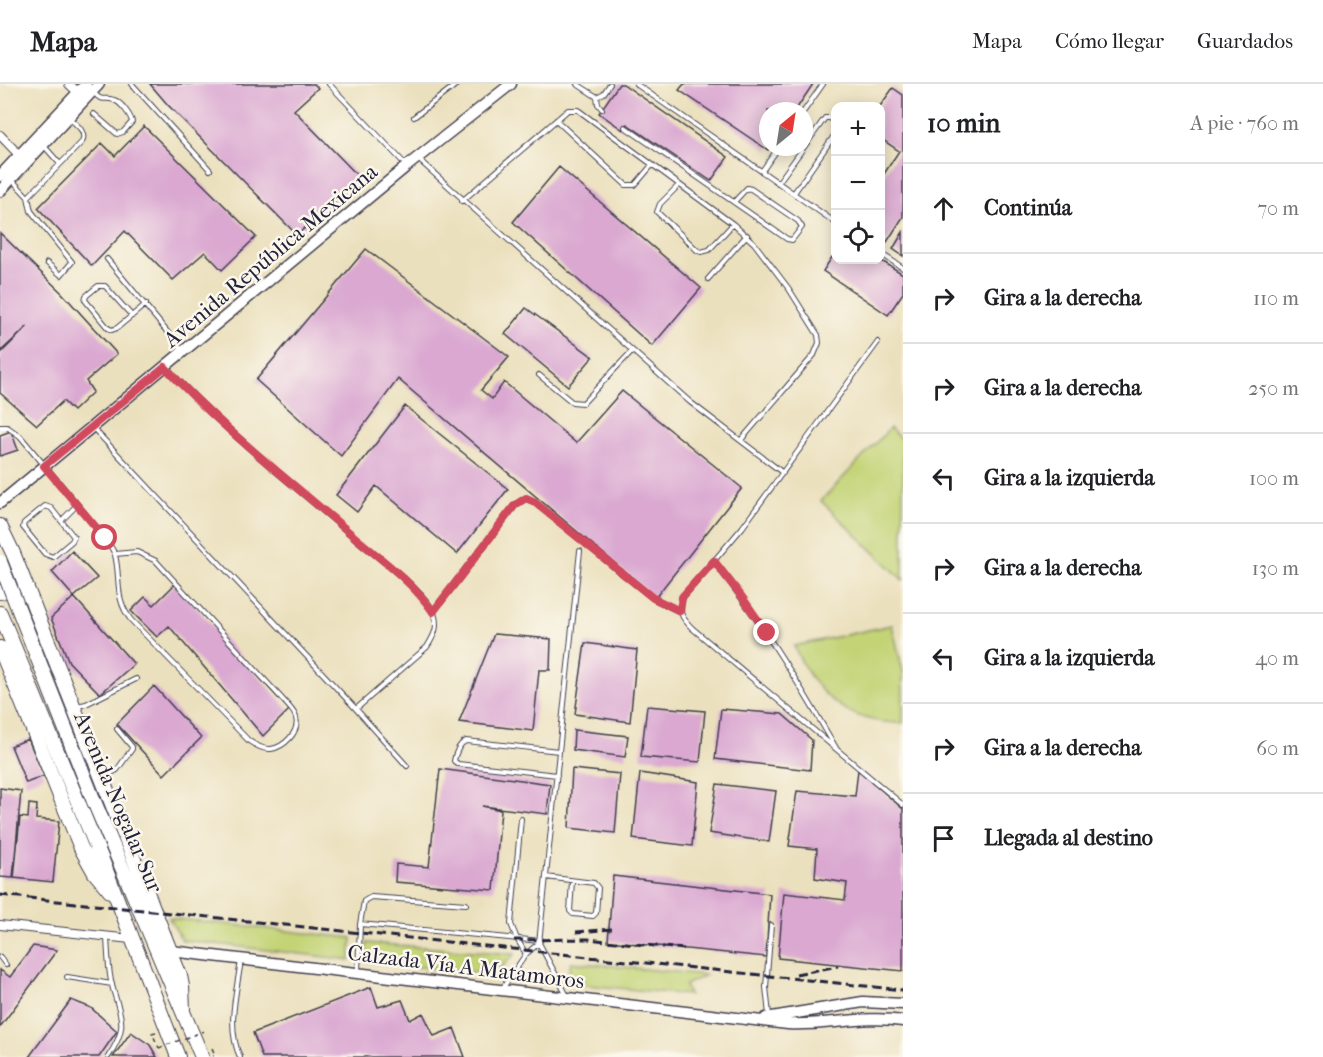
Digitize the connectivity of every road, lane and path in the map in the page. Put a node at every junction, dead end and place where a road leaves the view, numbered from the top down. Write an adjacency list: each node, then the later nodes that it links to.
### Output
1 (132, 84): 31 (lane)
2 (329, 84): 30 (lane)
3 (457, 84): 15 (lane)
4 (511, 84): 27 (street, Avenida República Mexicana)
5 (577, 84): 10 (lane)
6 (610, 84): 10 (lane)
7 (636, 84): 32 (lane)
8 (824, 84): 11 (lane)
9 (85, 88): 13 (street); 14 (lane)
10 (597, 97): 12 (lane)
11 (811, 102)
12 (602, 109)
13 (65, 113): 22 (street); 28 (lane)
14 (94, 114)
15 (414, 117)
16 (556, 120): 29 (lane); 29 (lane); 39 (lane)
17 (831, 120): 20 (lane)
18 (625, 127): 40 (lane)
19 (0, 135): 26 (street)
20 (813, 135)
21 (831, 139): 23 (lane)
22 (40, 141): 26 (street); 28 (lane)
23 (829, 142): 37 (lane)
24 (772, 156): 32 (lane)
25 (798, 156): 34 (lane)
26 (23, 159): 33 (street)
27 (417, 159): 30 (street, Avenida República Mexicana); 39 (lane)
28 (60, 164): 38 (lane)
29 (652, 165): 35 (lane)
30 (407, 166): 52 (street, Avenida República Mexicana)
31 (210, 170)
32 (762, 171): 34 (lane)
33 (5, 175): 36 (street); 38 (lane)
34 (778, 183): 37 (lane)
35 (679, 185): 42 (lane); 42 (lane)
36 (0, 191)
37 (794, 194): 41 (lane)
38 (28, 197): 46 (lane)
39 (462, 201): 53 (lane)
40 (734, 202): 40 (lane)
41 (831, 219)
42 (733, 224): 43 (lane)
43 (747, 235): 48 (lane); 58 (lane)
44 (885, 256): 47 (lane)
45 (107, 259): 49 (lane)
46 (47, 263)
47 (903, 268)
48 (708, 279)
49 (146, 304): 50 (lane); 52 (lane)
50 (132, 316): 50 (lane)
51 (878, 342): 60 (lane)
52 (184, 351): 54 (street, Avenida República Mexicana)
53 (632, 351): 55 (lane); 58 (lane)
54 (165, 367): 57 (street, Avenida República Mexicana); 74 (lane)
55 (538, 375)
56 (0, 427): 59 (lane)
57 (92, 427): 59 (street, Avenida República Mexicana); 79 (lane)
58 (741, 440): 60 (lane)
59 (44, 466): 61 (street, Avenida República Mexicana); 62 (lane)
60 (783, 473): 69 (lane)
61 (0, 503)
62 (77, 505): 63 (lane); 68 (lane)
63 (62, 520): 63 (lane)
64 (0, 526): 67 (highway)
65 (0, 546): 67 (highway)
66 (580, 551): 82 (lane)
67 (13, 554): 72 (highway)
68 (115, 554): 68 (lane)
69 (714, 561): 73 (lane); 81 (lane)
70 (0, 562): 110 (highway, Avenida Nogalar Sur, bridge)
71 (0, 592): 72 (highway)
72 (31, 600): 78 (highway)
73 (680, 611): 74 (lane); 81 (lane)
74 (433, 612): 79 (lane)
75 (0, 613): 90 (highway, Avenida Nogalar Sur)
76 (0, 648): 90 (highway)
77 (136, 679): 78 (lane)
78 (73, 706): 85 (highway)
79 (356, 709): 83 (lane)
80 (117, 729): 85 (lane)
81 (837, 750): 86 (lane)
82 (559, 752): 84 (lane); 84 (lane)
83 (407, 766)
84 (556, 775): 88 (lane)
85 (102, 778): 99 (highway)
86 (903, 805)
87 (521, 819): 97 (lane)
88 (546, 877): 89 (lane); 98 (lane)
89 (572, 881): 89 (lane)
90 (117, 901): 96 (highway, Avenida Nogalar Sur)
91 (466, 904): 92 (lane)
92 (360, 924): 97 (lane); 104 (lane)
93 (0, 925): 95 (street)
94 (771, 925): 111 (lane)
95 (107, 938): 96 (street); 106 (lane)
96 (131, 939): 116 (highway, Avenida Nogalar Sur)
97 (517, 939): 98 (lane); 100 (lane)
98 (539, 942): 100 (lane); 108 (lane)
99 (171, 951): 102 (street, Calzada Vía A Matamoros); 110 (highway)
100 (526, 954): 107 (lane)
101 (0, 957): 103 (lane)
102 (241, 959): 104 (street, Calzada Vía A Matamoros); 118 (lane)
103 (6, 965)
104 (358, 973): 107 (street, Calzada Vía A Matamoros)
105 (67, 977): 106 (lane)
106 (112, 984): 115 (lane)
107 (502, 989): 108 (street, Calzada Vía A Matamoros)
108 (568, 997): 111 (street, Calzada Vía A Matamoros)
109 (903, 1004): 111 (street, Calzada Vía A Matamoros)
110 (183, 1010): 117 (highway, Avenida Nogalar Sur)
111 (769, 1020): 112 (street, Calzada Vía A Matamoros)
112 (903, 1021)
113 (204, 1031): 114 (path, bridge)
114 (159, 1048)
115 (108, 1057)
116 (178, 1057)
117 (202, 1057)
118 (240, 1057)

